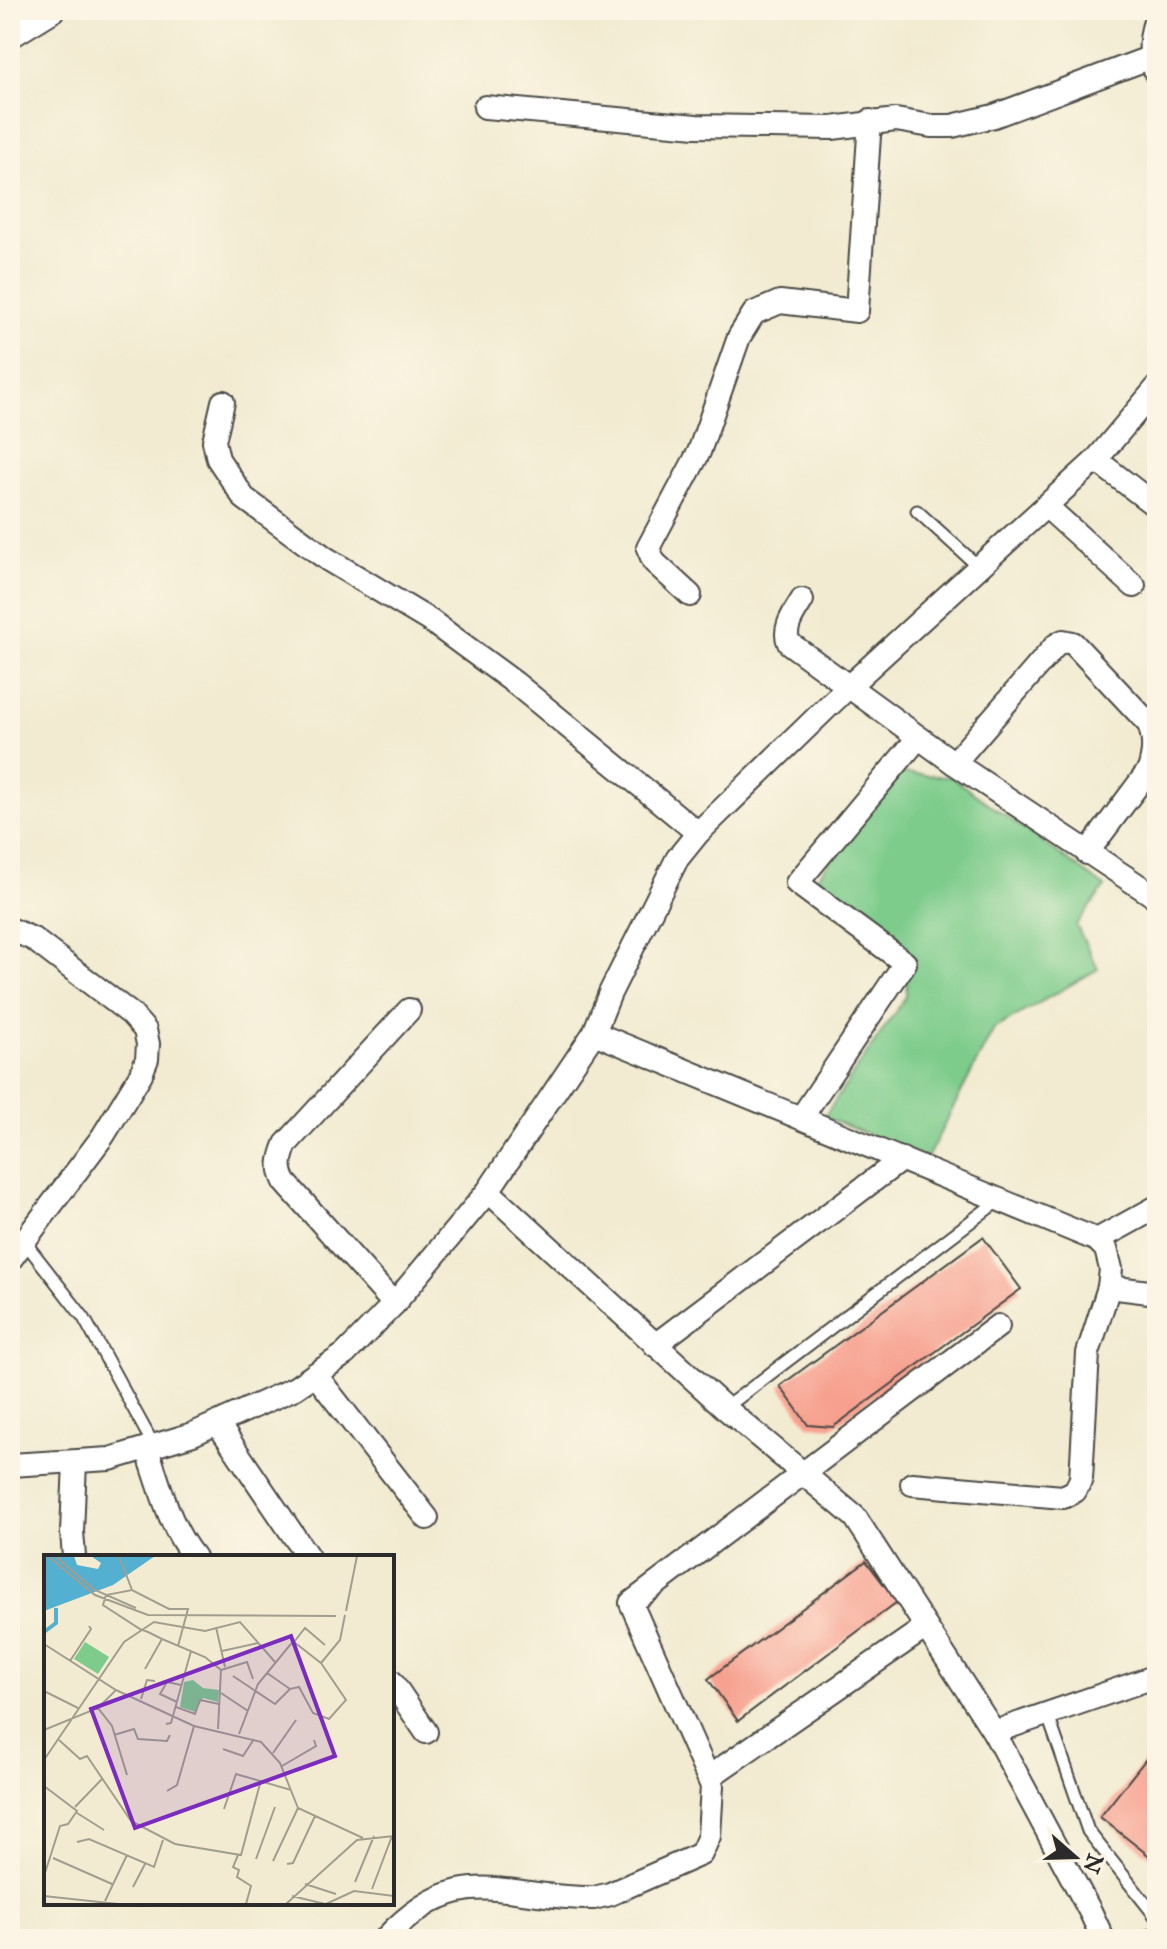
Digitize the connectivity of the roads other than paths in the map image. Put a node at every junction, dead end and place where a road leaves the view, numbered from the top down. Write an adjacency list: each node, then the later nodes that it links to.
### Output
1 (54, 10): 3 (street)
2 (1157, 14): 4 (street)
3 (10, 37)
4 (1153, 66): 6 (street)
5 (485, 107): 6 (street)
6 (870, 121): 15 (street)
7 (1157, 387): 9 (street)
8 (223, 402): 20 (street)
9 (1096, 460): 10 (street); 11 (street)
10 (1046, 506): 13 (street); 14 (street)
11 (1157, 507)
12 (917, 511): 13 (lane)
13 (979, 567): 17 (street)
14 (1134, 586)
15 (690, 595)
16 (802, 600): 17 (street)
17 (848, 687): 18 (street); 20 (street)
18 (918, 738): 19 (street); 26 (street)
19 (954, 763): 21 (street); 21 (street)
20 (698, 833): 25 (street)
21 (1087, 853): 22 (street)
22 (1157, 898)
23 (10, 929): 31 (street)
24 (409, 1010): 36 (street)
25 (594, 1033): 26 (street); 28 (street)
26 (801, 1118): 27 (street)
27 (902, 1159): 29 (street); 38 (street)
28 (488, 1191): 36 (street); 38 (street)
29 (999, 1200): 32 (street); 40 (lane)
30 (1157, 1207): 32 (street)
31 (17, 1236): 33 (street); 42 (lane)
32 (1097, 1240): 34 (street)
33 (10, 1260)
34 (1109, 1287): 35 (street); 46 (street)
35 (1157, 1293)
36 (394, 1304): 39 (street)
37 (998, 1326): 45 (street)
38 (655, 1345): 40 (street)
39 (315, 1374): 41 (street); 47 (street)
40 (725, 1408): 45 (street)
41 (218, 1424): 42 (street); 50 (street)
42 (150, 1448): 43 (street); 49 (street)
43 (75, 1462): 44 (street); 48 (street)
44 (10, 1465)
45 (804, 1475): 51 (street); 57 (street)
46 (912, 1484)
47 (427, 1518)
48 (74, 1555)
49 (192, 1555)
50 (307, 1555)
51 (926, 1627): 56 (street); 57 (street)
52 (1157, 1676): 54 (street)
53 (394, 1685): 55 (street)
54 (1047, 1713): 56 (street); 58 (lane)
55 (426, 1732)
56 (994, 1732): 61 (street)
57 (709, 1777): 60 (street)
58 (1157, 1918)
59 (1157, 1933): 62 (lane)
60 (385, 1939)
61 (1103, 1939)
62 (1140, 1939)

